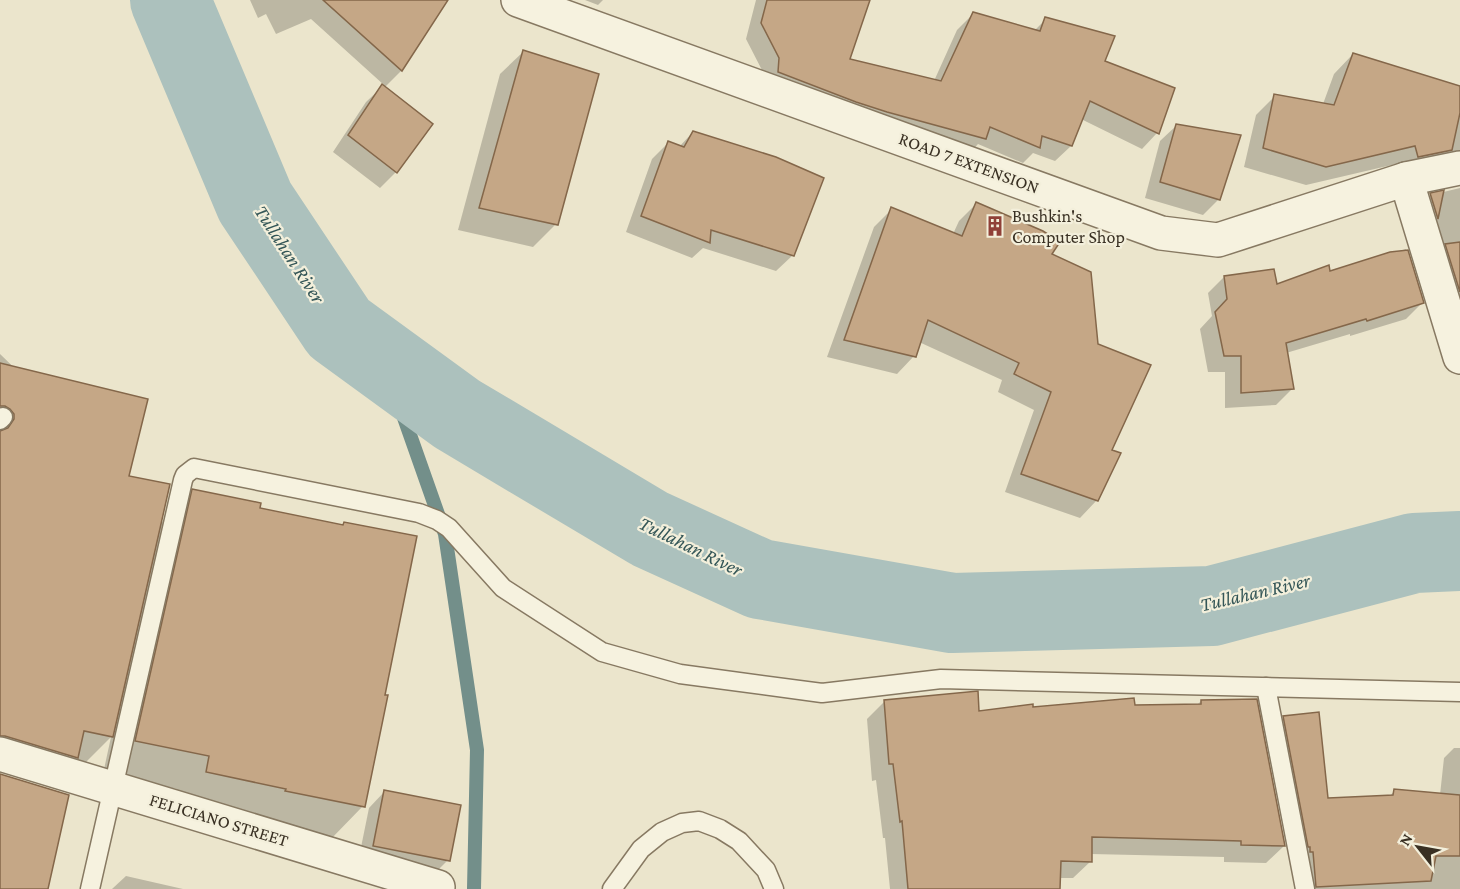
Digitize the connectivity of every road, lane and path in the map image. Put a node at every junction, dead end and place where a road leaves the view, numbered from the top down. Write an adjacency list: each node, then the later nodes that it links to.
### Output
1 (519, 0): 3 (street, ROAD 7 EXTENSION)
2 (1460, 168): 3 (street, ROAD 7 EXTENSION)
3 (1407, 179): 4 (street)
4 (1460, 357)
5 (1266, 687): 6 (lane); 8 (lane); 13 (lane)
6 (1460, 692)
7 (0, 754): 8 (street, FELICIANO STREET)
8 (113, 788): 9 (street, FELICIANO STREET); 10 (lane)
9 (441, 888)
10 (90, 889)
11 (612, 889): 12 (lane)
12 (774, 889)
13 (1305, 889)

